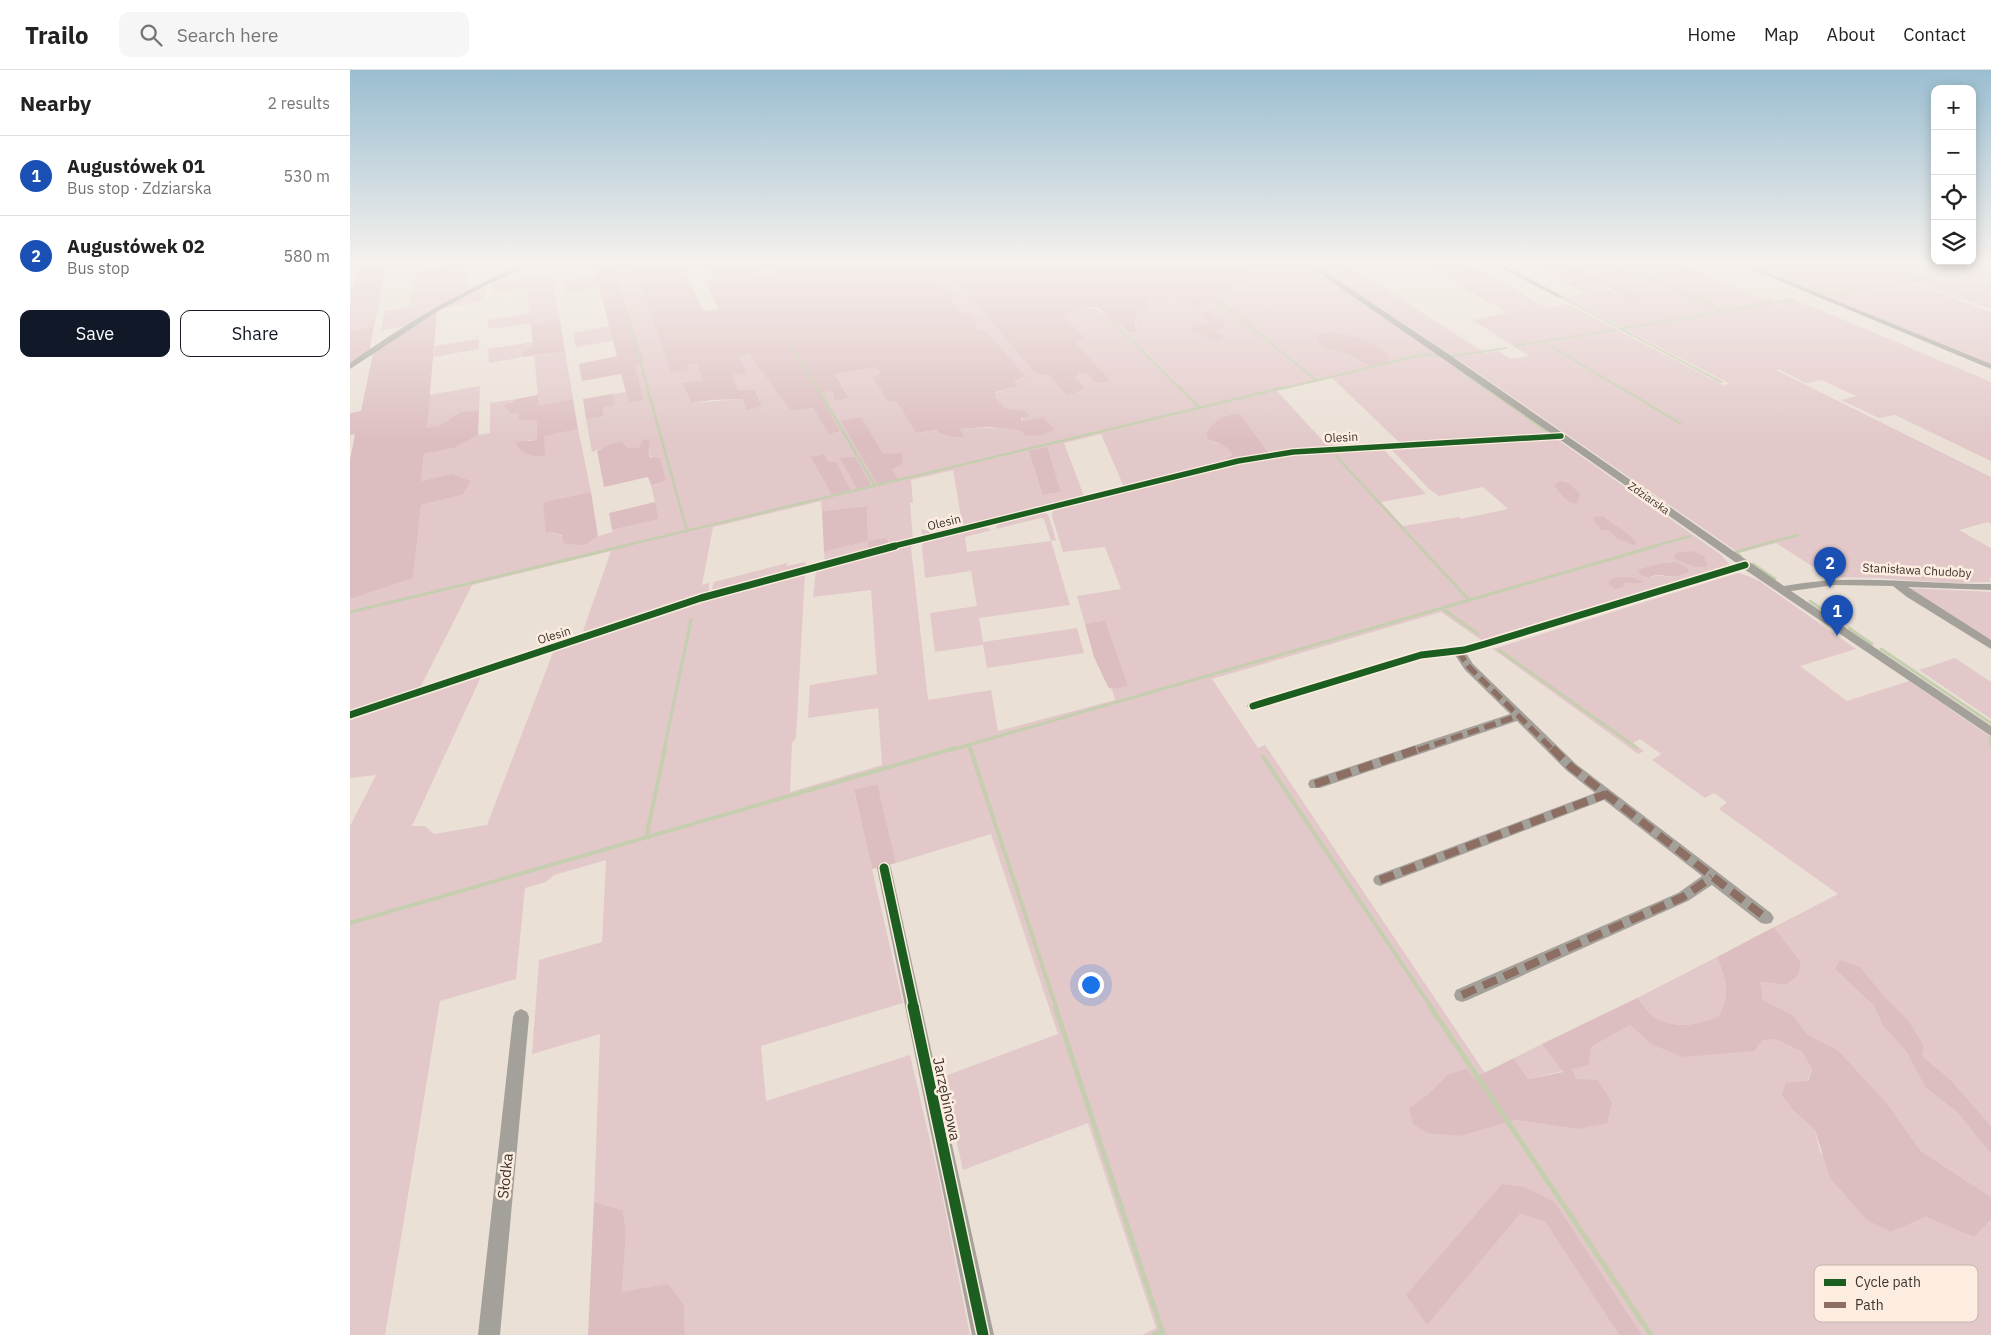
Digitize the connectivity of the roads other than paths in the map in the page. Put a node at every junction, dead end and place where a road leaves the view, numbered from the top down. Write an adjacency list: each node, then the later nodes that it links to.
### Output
1 (413, 323): 4 (street)
2 (1395, 323): 6 (street, Zdziarska)
3 (1885, 323): 5 (street)
4 (350, 367)
5 (1991, 367)
6 (1561, 436): 7 (street, Zdziarska); 14 (street, Olesin)
7 (1745, 565): 10 (street, Zdziarska); 12 (street)
8 (1896, 582): 9 (street, Stanisława Chudoby); 10 (street, Stanisława Chudoby); 11 (street)
9 (1991, 587)
10 (1782, 590): 16 (street, Zdziarska)
11 (1991, 645)
12 (1458, 651): 13 (street); 15 (street)
13 (1253, 706)
14 (350, 715)
15 (1518, 716): 17 (street); 18 (street)
16 (1991, 732)
17 (1315, 784)
18 (1606, 794): 20 (street); 21 (street)
19 (884, 868): 26 (street, Jarzębinowa)
20 (1712, 877): 22 (street); 23 (street)
21 (1380, 880)
22 (1766, 918)
23 (1462, 995)
24 (521, 1017): 25 (street, Słodka)
25 (489, 1335)
26 (983, 1335)

